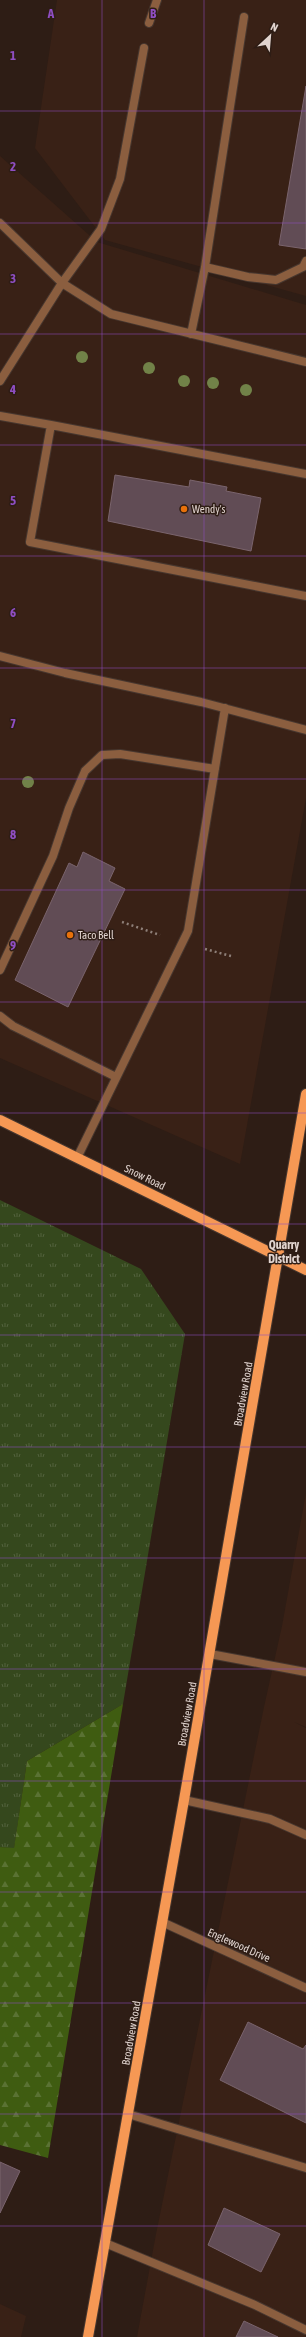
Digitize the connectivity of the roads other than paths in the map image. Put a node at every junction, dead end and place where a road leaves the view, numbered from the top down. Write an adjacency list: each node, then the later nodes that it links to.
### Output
1 (157, 0): 3 (street)
2 (244, 16): 7 (street)
3 (149, 23)
4 (144, 48): 8 (street)
5 (0, 223): 8 (street)
6 (306, 261): 7 (street)
7 (205, 267): 9 (street)
8 (62, 283): 9 (street); 11 (street)
9 (191, 334): 10 (street)
10 (306, 362)
11 (0, 381)
12 (0, 416): 13 (street)
13 (52, 425): 14 (street); 15 (street)
14 (306, 474)
15 (306, 596)
16 (0, 656): 17 (street)
17 (225, 708): 18 (street); 19 (street)
18 (306, 730)
19 (215, 768): 20 (street); 22 (street)
20 (0, 970)
21 (0, 1016): 22 (street)
22 (116, 1077): 25 (street)
23 (306, 1094): 26 (main road, Broadview Road)
24 (0, 1120): 25 (main road, Snow Road)
25 (77, 1158): 26 (main road, Snow Road)
26 (278, 1257): 27 (main road, Snow Road); 28 (main road, Broadview Road)
27 (306, 1270)
28 (210, 1654): 29 (street); 30 (main road, Broadview Road)
29 (306, 1672)
30 (184, 1800): 31 (street); 32 (main road, Broadview Road)
31 (306, 1835)
32 (162, 1922): 33 (street, Englewood Drive); 34 (main road, Broadview Road)
33 (306, 1988)
34 (128, 2114): 35 (street); 36 (main road, Broadview Road)
35 (306, 2168)
36 (105, 2243): 37 (street); 38 (main road, Broadview Road)
37 (306, 2330)
38 (88, 2337)

